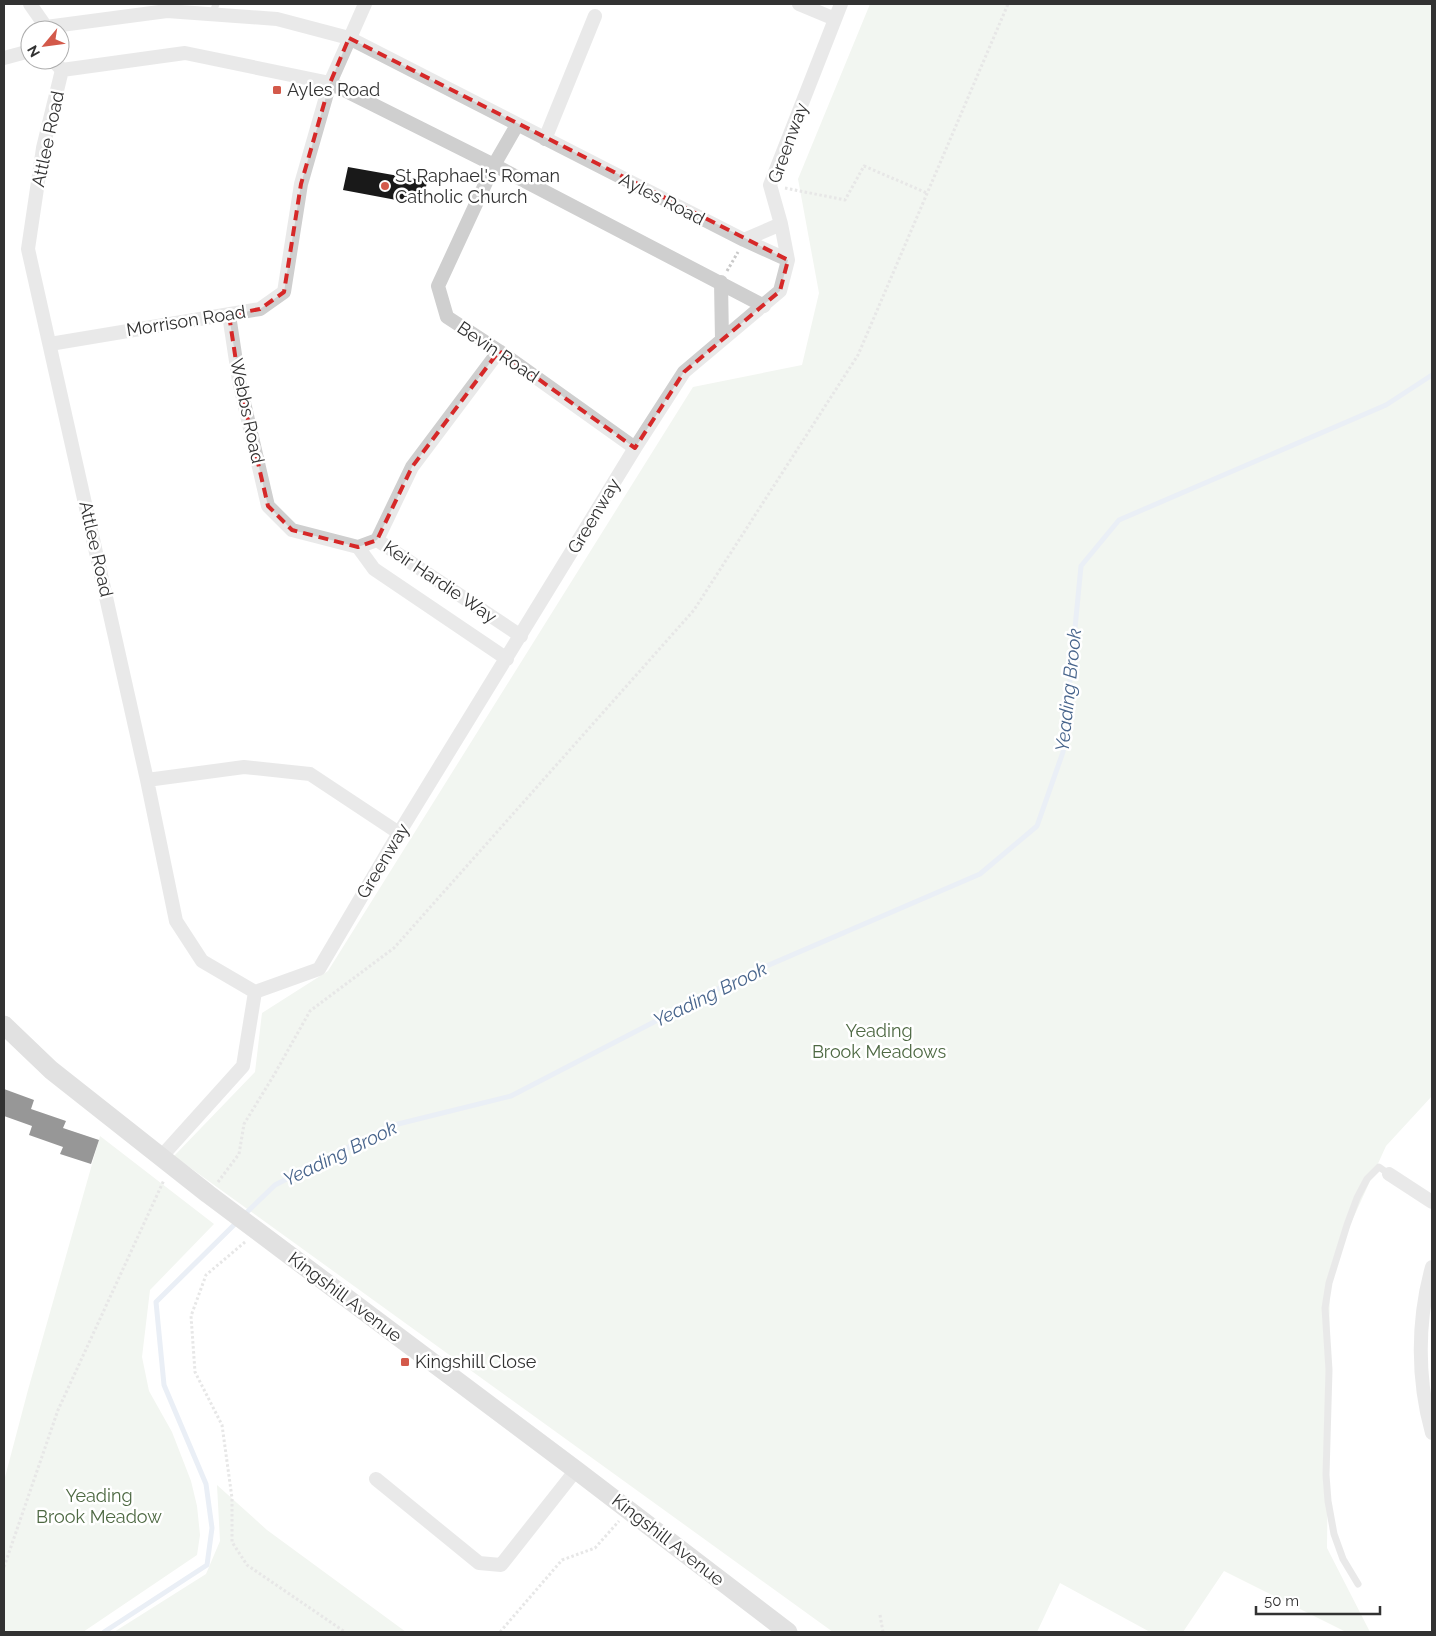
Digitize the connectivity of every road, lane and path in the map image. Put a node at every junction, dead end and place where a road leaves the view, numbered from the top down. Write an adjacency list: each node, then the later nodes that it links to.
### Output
1 (30, 4): 9 (street)
2 (365, 4): 11 (street, Morrison Road)
3 (799, 4): 8 (street)
4 (841, 4): 8 (street, Greenway)
5 (1008, 4): 21 (path)
6 (214, 9): 10 (street, Ayles Road); 11 (street, Ayles Road)
7 (595, 16): 18 (street)
8 (835, 19): 20 (street, Greenway)
9 (40, 20)
10 (70, 25)
11 (349, 38): 16 (street, Morrison Road); 17 (street, Ayles Road)
12 (20, 54): 13 (street)
13 (4, 58)
14 (70, 64): 16 (street)
15 (57, 70): 29 (street, Attlee Road)
16 (330, 83): 19 (street); 27 (street, Morrison Road)
17 (517, 125): 18 (street, Ayles Road); 19 (street, Bevin Road)
18 (545, 139): 23 (street, Ayles Road)
19 (494, 165): 25 (street); 30 (street, Bevin Road)
20 (770, 185): 21 (path); 22 (street, Greenway)
21 (927, 193): 43 (path)
22 (781, 224): 23 (street); 24 (street, Greenway)
23 (744, 240): 24 (street, Ayles Road); 25 (path)
24 (788, 260): 26 (street, Greenway)
25 (721, 282): 26 (street); 28 (street)
26 (764, 306): 28 (street, Greenway)
27 (229, 314): 29 (street, Morrison Road); 32 (street, Webbs Road)
28 (722, 340): 31 (street, Greenway)
29 (50, 344): 37 (street, Attlee Road)
30 (499, 351): 31 (street, Bevin Road); 33 (street)
31 (635, 448): 35 (street, Greenway)
32 (268, 506): 34 (street, Keir Hardie Way)
33 (378, 540): 34 (street, Keir Hardie Way); 35 (street, Keir Hardie Way)
34 (358, 548): 36 (street, Keir Hardie Way)
35 (521, 636): 36 (street, Greenway)
36 (507, 659): 38 (street, Greenway)
37 (147, 780): 38 (street); 39 (street, Attlee Road)
38 (399, 833): 39 (street, Greenway)
39 (255, 992): 41 (street)
40 (4, 1025): 41 (street, Kingshill Avenue)
41 (167, 1162): 43 (street, Kingshill Avenue); 51 (path)
42 (1389, 1174): 44 (street); 52 (lane)
43 (215, 1200): 45 (street, Kingshill Avenue)
44 (1432, 1202)
45 (258, 1232): 48 (street, Kingshill Avenue); 54 (path)
46 (1432, 1267): 47 (street)
47 (1432, 1434)
48 (576, 1470): 49 (street); 50 (street, Kingshill Avenue)
49 (376, 1479)
50 (629, 1510): 55 (path); 56 (street, Kingshill Avenue)
51 (4, 1567)
52 (1358, 1584)
53 (880, 1615): 57 (path)
54 (345, 1632)
55 (500, 1632)
56 (788, 1632)
57 (882, 1632)

